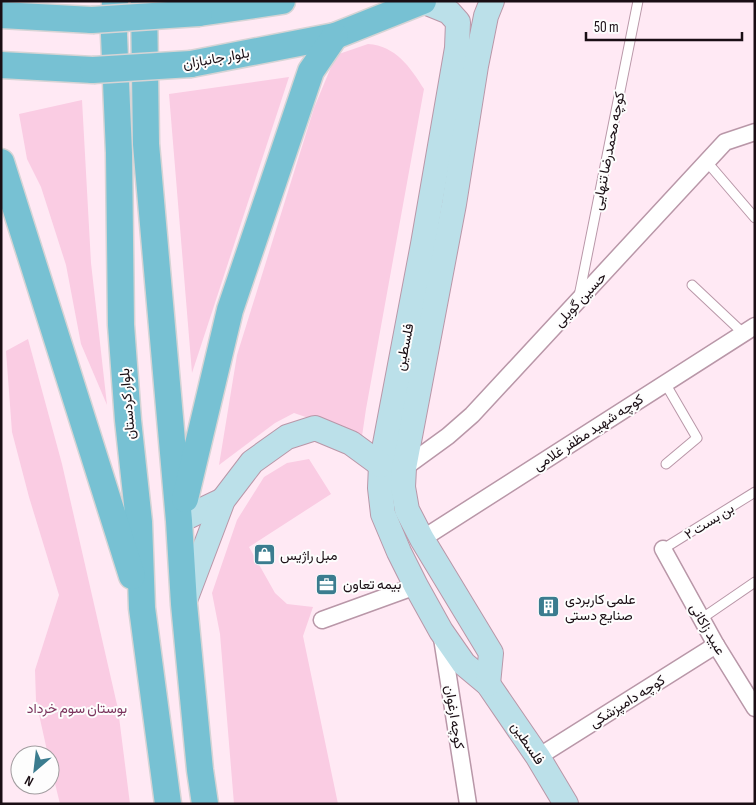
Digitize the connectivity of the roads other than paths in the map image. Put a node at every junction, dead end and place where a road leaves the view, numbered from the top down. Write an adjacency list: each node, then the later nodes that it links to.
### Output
1 (17, 1): 9 (main road)
2 (116, 1): 31 (main road, بلوار کردستان)
3 (144, 1): 25 (main road)
4 (282, 1): 9 (main road, bridge)
5 (422, 1): 10 (main road, بلوار جانبازان); 21 (street, فلسطین)
6 (492, 1): 22 (street, فلسطین)
7 (638, 1): 17 (lane, کوچه محمدرضا تنهایی)
8 (1, 15): 9 (main road)
9 (84, 20)
10 (335, 36): 11 (main road, بلوار جانبازان, bridge); 25 (main road)
11 (1, 65)
12 (754, 134): 14 (street, حسین گویلی)
13 (1, 162): 31 (main road)
14 (707, 162): 15 (lane); 17 (street, حسین گویلی)
15 (755, 218)
16 (692, 285): 18 (lane)
17 (578, 301): 22 (street, حسین گویلی)
18 (749, 329): 19 (street, کوچه شهید مظفر غلامی)
19 (665, 383): 20 (lane); 26 (street, کوچه شهید مظفر غلامی)
20 (666, 464)
21 (381, 465): 22 (street); 24 (street); 29 (street, فلسطین)
22 (404, 468): 26 (street, فلسطین)
23 (755, 492): 27 (lane, بن بست ۲)
24 (223, 500): 25 (street); 30 (street)
25 (179, 521): 30 (main road)
26 (422, 539): 36 (street, فلسطین)
27 (663, 550): 32 (street, عبید زاکانی)
28 (755, 582): 32 (lane)
29 (416, 586): 33 (street); 34 (street, فلسطین)
30 (184, 604): 40 (main road)
31 (142, 608): 39 (main road, بلوار کردستان)
32 (701, 619): 35 (street, عبید زاکانی)
33 (322, 620)
34 (441, 631): 36 (street, فلسطین); 41 (street, کوچه ارغوان)
35 (716, 644): 37 (street, عبید زاکانی); 38 (street, کوچه دامپزشکی)
36 (488, 684): 38 (street, فلسطین)
37 (755, 708)
38 (538, 757): 42 (street, فلسطین)
39 (168, 804)
40 (205, 804)
41 (468, 804)
42 (566, 804)

